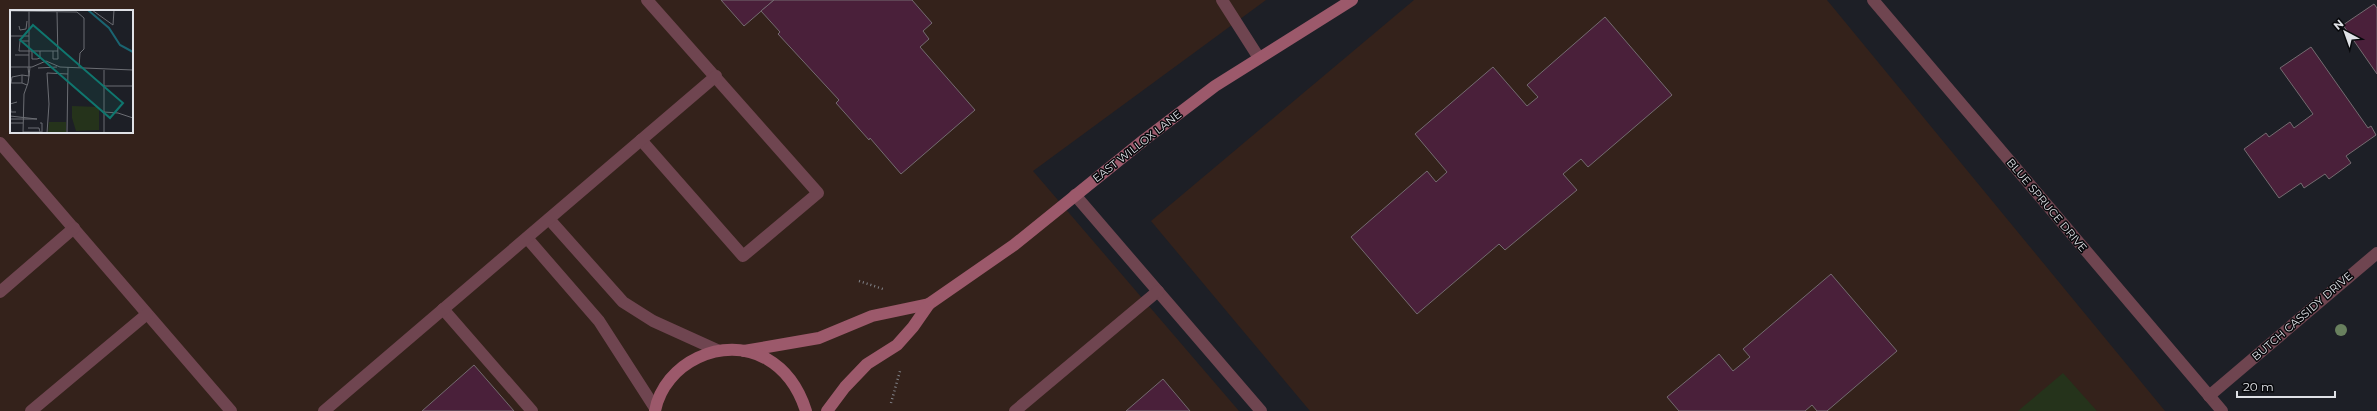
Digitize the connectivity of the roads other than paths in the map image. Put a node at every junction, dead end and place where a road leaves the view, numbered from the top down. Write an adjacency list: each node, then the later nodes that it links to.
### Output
1 (647, 0): 6 (street)
2 (1222, 0): 5 (street)
3 (1352, 0): 5 (main road, EAST WILLOX LANE)
4 (1873, 0): 21 (street, BLUE SPRUCE DRIVE)
5 (1259, 58): 9 (main road, EAST WILLOX LANE)
6 (716, 76): 7 (street); 7 (street)
7 (642, 140): 10 (street)
8 (0, 143): 11 (street)
9 (1075, 195): 15 (street); 16 (main road, EAST WILLOX LANE)
10 (549, 218): 12 (street); 19 (street)
11 (74, 228): 14 (street); 18 (street)
12 (527, 238): 17 (street); 22 (street)
13 (2377, 253): 21 (street, BUTCH CASSIDY DRIVE)
14 (0, 292)
15 (1158, 292): 29 (street); 30 (street)
16 (929, 304): 20 (main road, EAST WILLOX LANE); 28 (main road, EAST WILLOX LANE)
17 (443, 309): 25 (street); 26 (street)
18 (147, 314): 23 (street); 24 (street)
19 (717, 350): 20 (main road); 22 (main road)
20 (744, 351): 27 (main road)
21 (2209, 396): 31 (street, BLUE SPRUCE DRIVE)
22 (655, 410)
23 (31, 411)
24 (231, 411)
25 (324, 411)
26 (532, 411)
27 (806, 411)
28 (827, 411)
29 (1015, 411)
30 (1261, 411)
31 (2222, 411)

